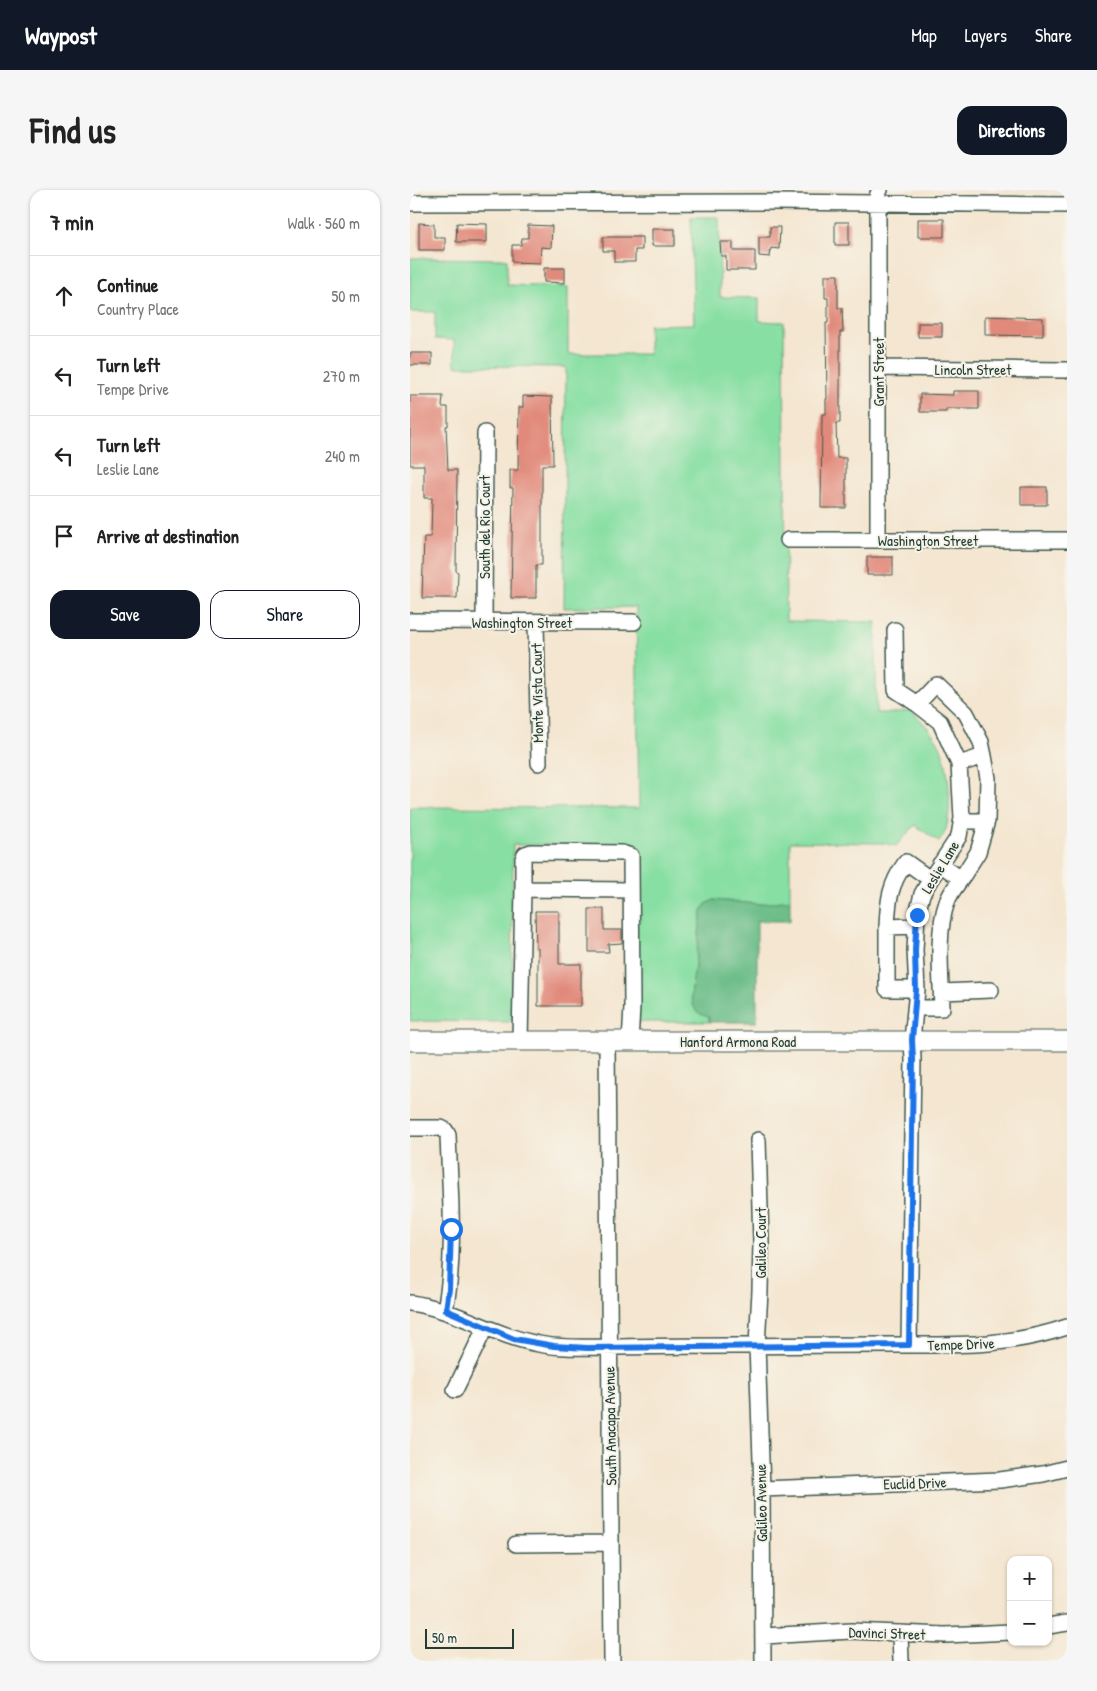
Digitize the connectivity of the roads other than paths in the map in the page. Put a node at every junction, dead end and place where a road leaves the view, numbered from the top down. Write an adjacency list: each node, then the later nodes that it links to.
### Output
1 (556, 196): 2 (street); 6 (street)
2 (788, 196): 3 (street)
3 (878, 197): 4 (street); 7 (street, Grant Street)
4 (972, 197): 5 (street)
5 (1059, 200)
6 (410, 203)
7 (879, 368): 8 (street, Lincoln Street); 11 (street, Grant Street)
8 (1067, 370)
9 (485, 433): 14 (street, South del Rio Court)
10 (788, 540): 11 (street, Washington Street)
11 (878, 540): 12 (street, Washington Street)
12 (1067, 540)
13 (410, 621): 14 (street, Washington Street)
14 (484, 621): 15 (street, Washington Street)
15 (536, 622): 16 (street, Washington Street); 20 (street, Monte Vista Court)
16 (634, 622)
17 (895, 630): 18 (street, Leslie Lane)
18 (917, 704): 19 (street); 21 (street, Leslie Lane)
19 (984, 756): 21 (street); 23 (street)
20 (538, 763)
21 (959, 764): 22 (street, Leslie Lane)
22 (962, 821): 23 (street); 24 (street, Leslie Lane)
23 (987, 821): 26 (street)
24 (940, 864): 25 (street, Leslie Lane); 26 (street)
25 (930, 879): 29 (street); 30 (street, Leslie Lane)
26 (961, 879): 31 (street)
27 (523, 889): 28 (street); 28 (street); 38 (street)
28 (631, 890): 40 (street)
29 (887, 927): 30 (street); 32 (street)
30 (916, 932): 31 (street); 32 (street, Leslie Lane)
31 (941, 939): 34 (street)
32 (916, 990): 35 (street, Leslie Lane)
33 (991, 990): 34 (street)
34 (942, 992): 35 (street)
35 (915, 1008): 36 (street, Leslie Lane)
36 (912, 1040): 40 (main road, Hanford Armona Road); 41 (main road, Hanford Armona Road); 49 (street, Leslie Lane)
37 (410, 1041): 38 (main road, Hanford Armona Road)
38 (520, 1041): 39 (main road, Hanford Armona Road)
39 (607, 1042): 40 (main road, Hanford Armona Road); 50 (street, South Anacapa Avenue)
40 (630, 1042)
41 (1067, 1042)
42 (410, 1128): 45 (street)
43 (758, 1140): 48 (street, Galileo Court)
44 (410, 1303): 45 (street, Tempe Drive)
45 (446, 1310): 47 (street, Tempe Drive)
46 (1067, 1327): 49 (street, Tempe Drive)
47 (485, 1328): 50 (street, Tempe Drive); 51 (street)
48 (757, 1345): 49 (street, Tempe Drive); 50 (street, Tempe Drive); 53 (street, Galileo Avenue)
49 (909, 1345)
50 (608, 1347): 54 (street, South Anacapa Avenue)
51 (455, 1390)
52 (1067, 1468): 53 (street, Euclid Drive)
53 (762, 1489): 60 (street, Galileo Avenue)
54 (611, 1543): 55 (street); 61 (street, South Anacapa Avenue)
55 (516, 1544)
56 (1067, 1623): 57 (street)
57 (1052, 1625)
58 (1007, 1632): 59 (street, Davinci Street)
59 (900, 1633): 60 (street, Davinci Street); 63 (street)
60 (764, 1636): 62 (street, Galileo Avenue)
61 (612, 1661)
62 (763, 1661)
63 (901, 1661)

